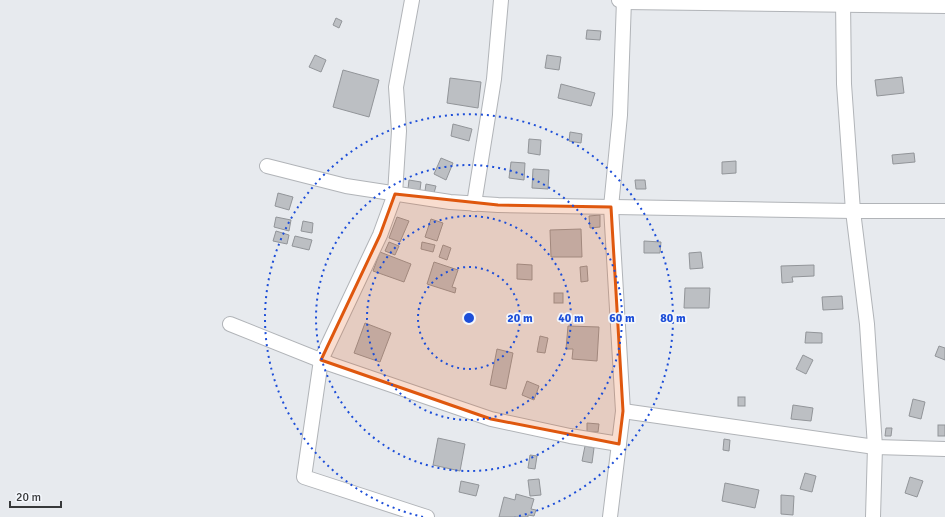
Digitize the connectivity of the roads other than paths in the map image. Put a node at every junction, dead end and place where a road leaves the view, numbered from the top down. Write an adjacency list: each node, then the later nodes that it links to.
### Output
1 (412, 0): 7 (street)
2 (501, 0): 8 (street)
3 (622, 1): 4 (street); 9 (street)
4 (843, 3): 5 (street); 10 (street)
5 (945, 6)
6 (266, 166): 7 (street)
7 (395, 194): 8 (street); 13 (street)
8 (474, 204): 9 (street)
9 (611, 207): 10 (street); 14 (street)
10 (853, 211): 11 (street); 16 (street)
11 (945, 211)
12 (230, 324): 13 (street)
13 (321, 360): 15 (street); 18 (street)
14 (623, 411): 15 (street); 16 (street)
15 (619, 444): 19 (street)
16 (874, 447): 17 (street); 20 (street)
17 (945, 449)
18 (428, 517)
19 (610, 517)
20 (873, 517)

